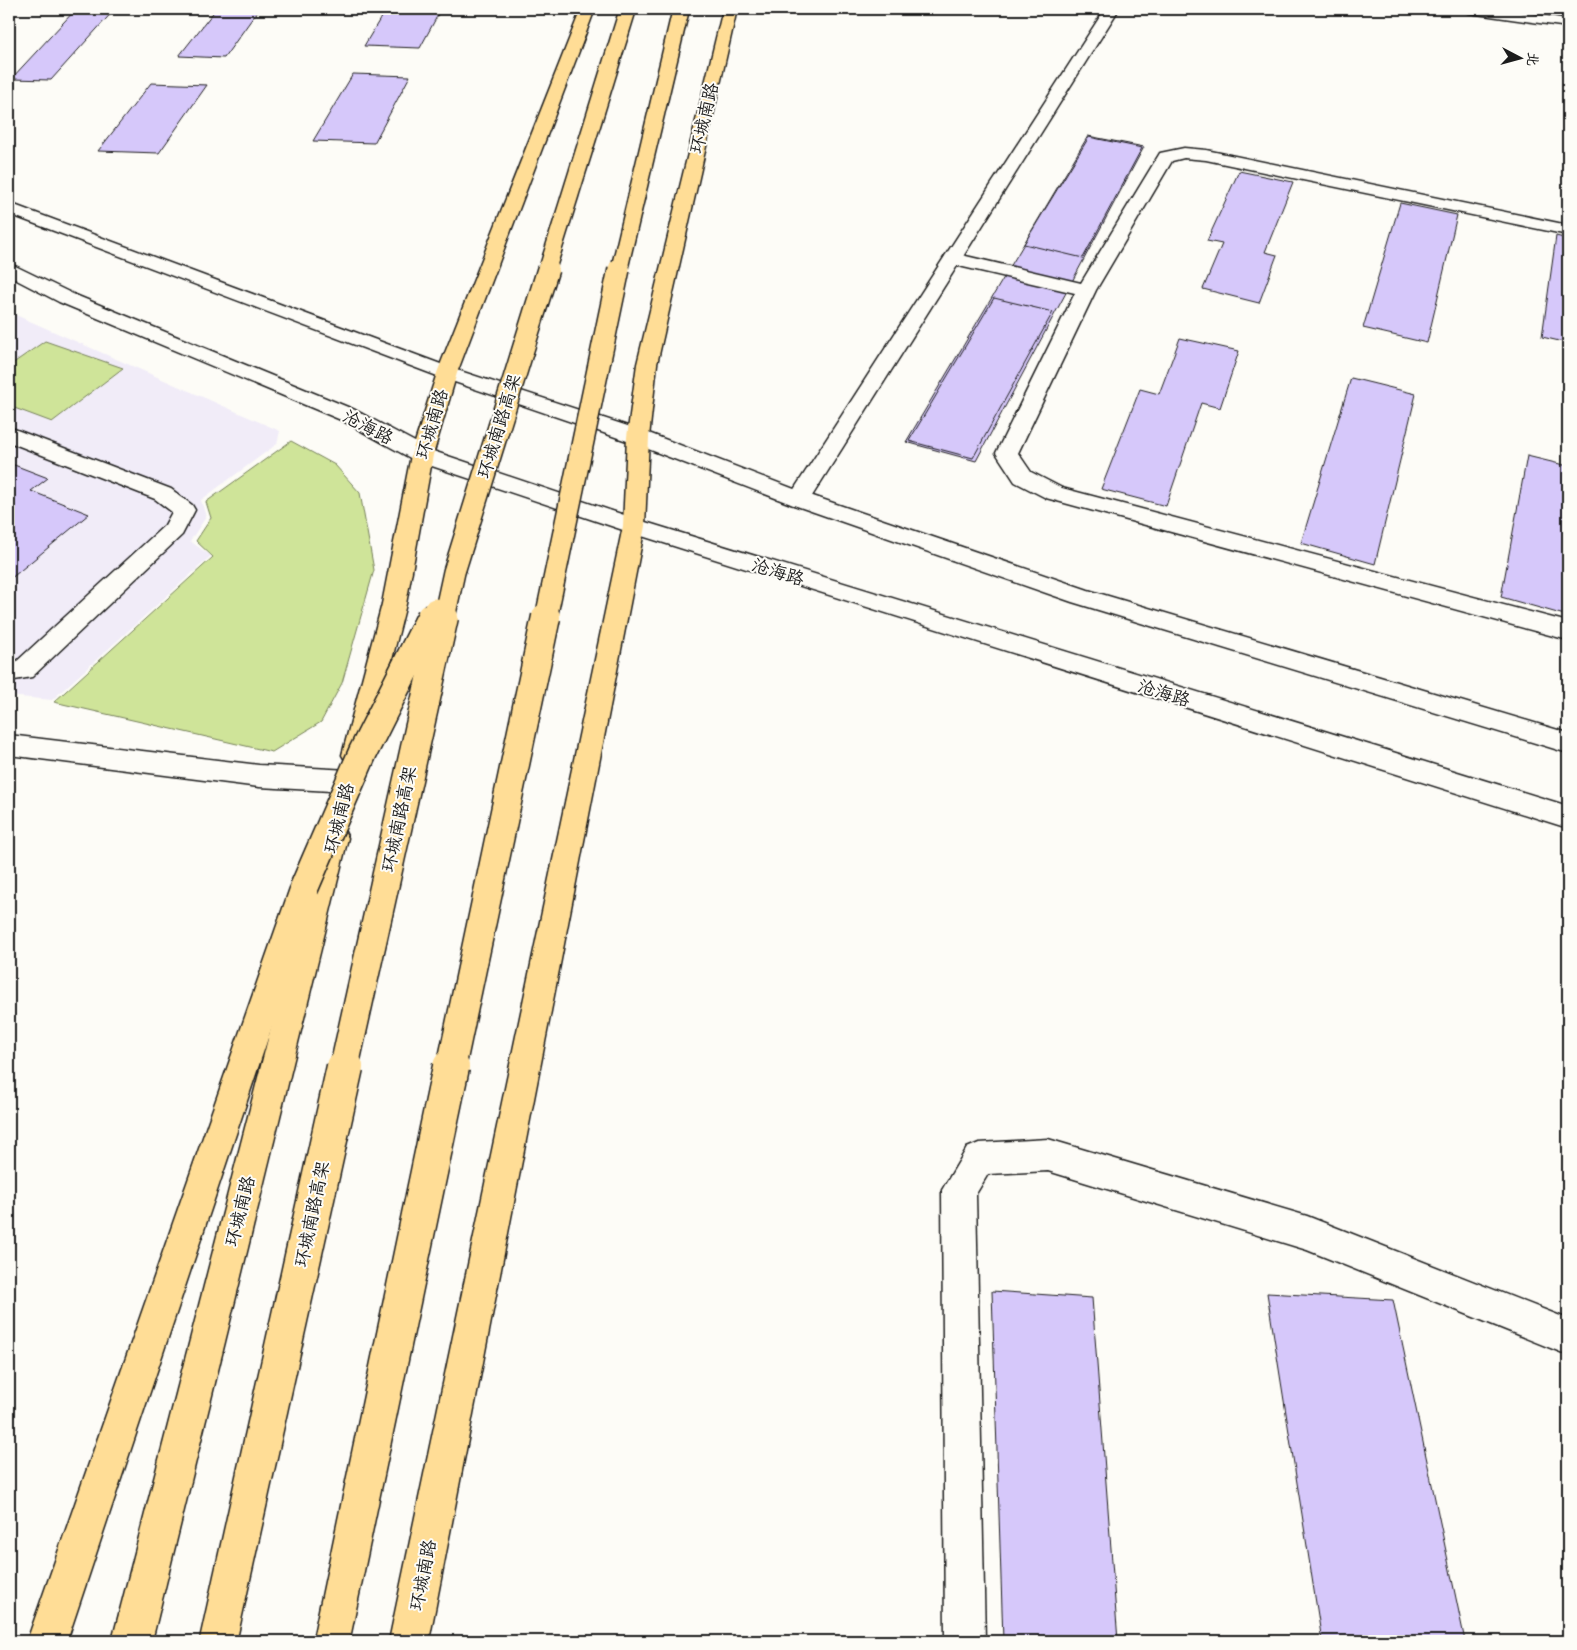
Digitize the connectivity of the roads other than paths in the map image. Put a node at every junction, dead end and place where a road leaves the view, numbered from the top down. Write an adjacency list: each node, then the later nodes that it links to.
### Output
1 (588, 9): 13 (main road, 环城南路)
2 (628, 9): 19 (main road, 环城南路高架, bridge)
3 (681, 9): 30 (main road, bridge)
4 (730, 9): 15 (main road, 环城南路)
5 (1112, 9): 10 (main road)
6 (1469, 9): 7 (main road)
7 (1568, 23)
8 (9, 208): 13 (main road)
9 (1568, 230): 12 (main road)
10 (953, 258): 12 (main road); 17 (main road)
11 (9, 269): 16 (main road, 沧海路)
12 (1086, 290): 20 (main road)
13 (447, 373): 15 (main road); 16 (main road, 环城南路)
14 (9, 434): 21 (main road)
15 (638, 436): 17 (main road); 18 (main road, 环城南路)
16 (422, 455): 18 (main road, 沧海路); 24 (main road, 环城南路)
17 (799, 499): 22 (main road)
18 (634, 526): 25 (main road, 沧海路); 31 (main road, 环城南路)
19 (454, 572): 27 (main road, bridge); 29 (main road, 环城南路高架, bridge)
20 (1568, 631)
21 (9, 672)
22 (1568, 743)
23 (9, 745): 24 (main road)
24 (349, 781): 28 (main road, 环城南路)
25 (1568, 817)
26 (1568, 1337): 32 (main road)
27 (47, 1641)
28 (132, 1641)
29 (218, 1641)
30 (331, 1641)
31 (410, 1641)
32 (965, 1641)

